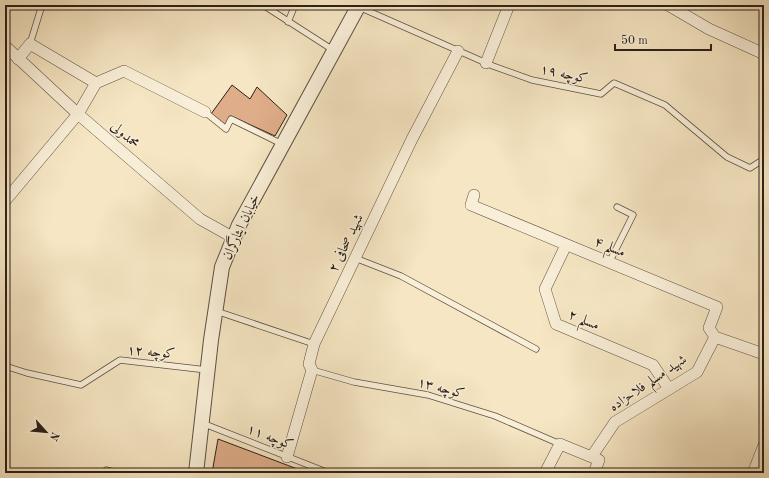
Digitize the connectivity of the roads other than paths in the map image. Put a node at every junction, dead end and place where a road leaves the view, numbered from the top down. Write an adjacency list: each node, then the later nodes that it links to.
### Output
1 (42, 5): 8 (lane)
2 (263, 5): 7 (lane)
3 (295, 5): 7 (lane)
4 (509, 5): 14 (street)
5 (668, 5): 10 (street)
6 (359, 6): 11 (street, خیابان ایثارگران); 12 (lane, کوچه ۱۹)
7 (288, 22): 11 (lane)
8 (30, 44): 13 (street); 15 (street)
9 (5, 46): 13 (street, محمدولی)
10 (764, 49)
11 (335, 51): 18 (street, خیابان ایثارگران)
12 (458, 51): 14 (lane, کوچه ۱۹); 25 (street, شهید صحافی ۲)
13 (18, 59): 17 (street, محمدولی)
14 (486, 63): 19 (lane, کوچه ۱۹)
15 (96, 83): 16 (street); 17 (street)
16 (206, 112): 18 (lane)
17 (78, 114): 21 (street); 23 (street, محمدولی)
18 (284, 145): 23 (street, خیابان ایثارگران)
19 (764, 159)
20 (474, 195): 24 (street, مسلم ۴)
21 (5, 200)
22 (617, 207): 26 (lane)
23 (234, 238): 27 (street, خیابان ایثارگران)
24 (566, 245): 26 (street, مسلم ۴); 35 (street, مسلم ۲)
25 (356, 258): 29 (street, شهید صحافی ۲); 30 (lane)
26 (609, 263): 28 (street, مسلم ۴)
27 (215, 311): 29 (lane); 33 (street, خیابان ایثارگران)
28 (715, 337): 31 (street); 35 (street, شهید مسلم فلاحزاده)
29 (314, 344): 34 (street, شهید صحافی ۲)
30 (536, 349)
31 (764, 354)
32 (5, 366): 33 (lane, کوچه ۱۲)
33 (207, 370): 36 (street, خیابان ایثارگران)
34 (312, 370): 37 (lane, کوچه ۱۳); 40 (street, شهید صحافی ۲)
35 (669, 389): 39 (street, شهید مسلم فلاحزاده)
36 (201, 423): 40 (lane, کوچه ۱۱); 43 (street, خیابان ایثارگران)
37 (560, 444): 39 (street); 45 (street)
38 (764, 445): 47 (street)
39 (592, 456): 46 (street)
40 (287, 457): 44 (lane, کوچه ۱۱)
41 (105, 471): 42 (lane)
42 (118, 473)
43 (196, 473)
44 (329, 473)
45 (545, 473)
46 (594, 473)
47 (752, 473)

